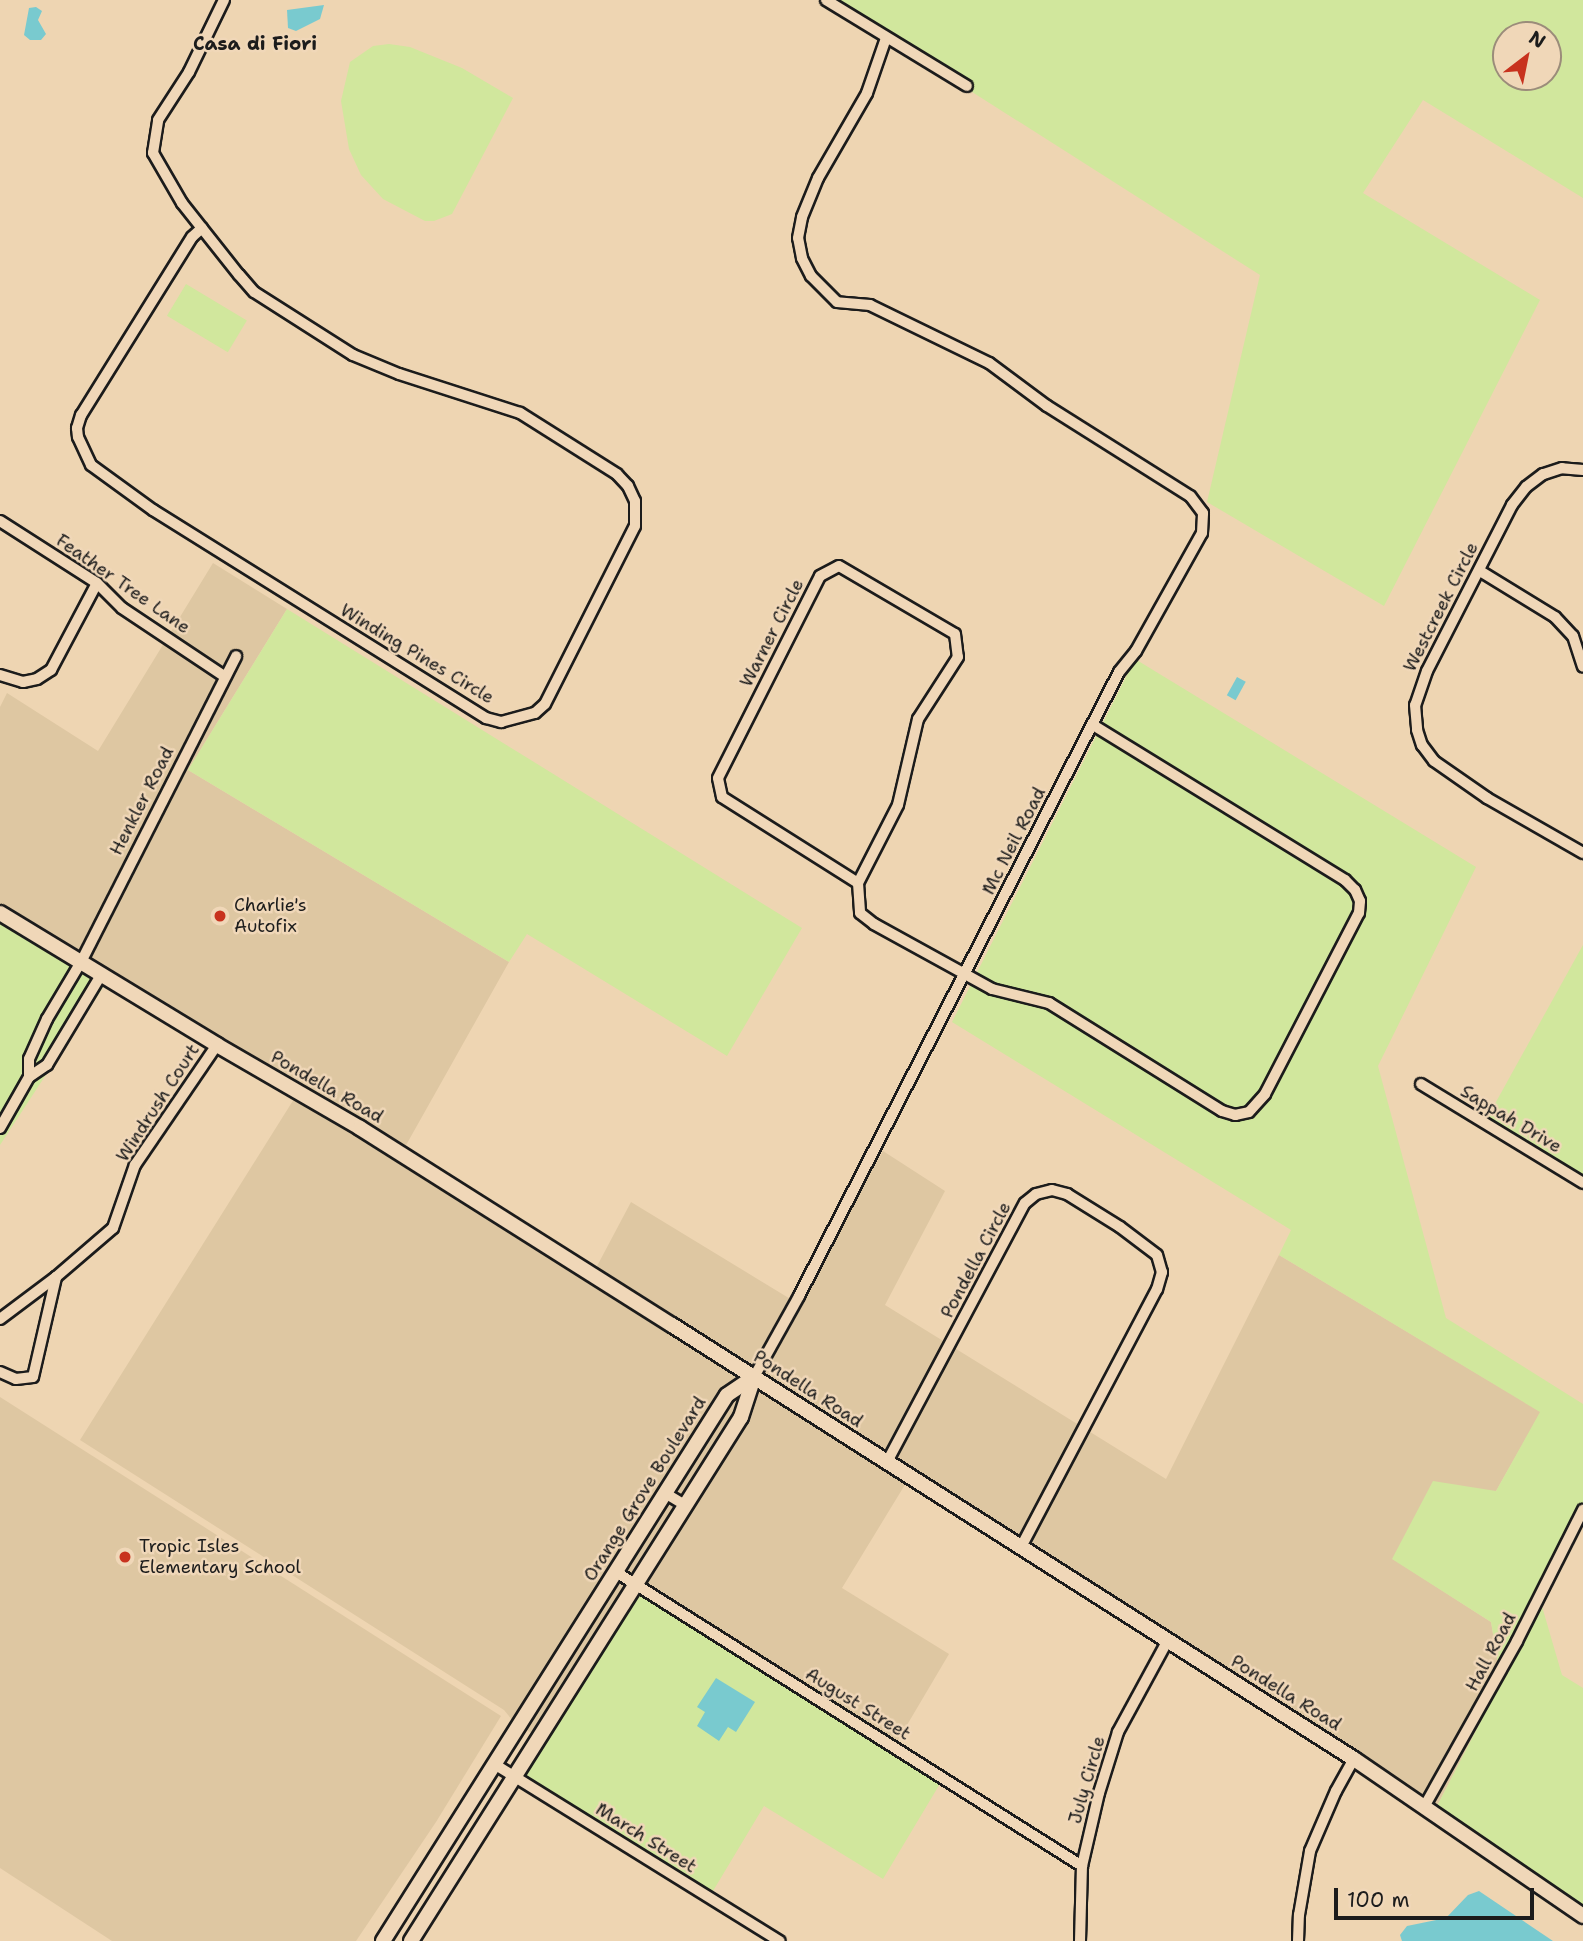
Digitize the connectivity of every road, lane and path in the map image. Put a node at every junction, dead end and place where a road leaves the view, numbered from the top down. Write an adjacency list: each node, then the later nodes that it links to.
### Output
1 (224, 0): 5 (street, Winding Pines Circle)
2 (826, 0): 3 (street)
3 (886, 38): 4 (street); 14 (street, Mc Neil Road)
4 (967, 86)
5 (202, 228): 5 (street, Winding Pines Circle)
6 (1583, 470): 8 (street, Westcreek Circle)
7 (0, 521): 9 (street, Feather Tree Lane)
8 (1480, 571): 11 (street); 15 (street, Westcreek Circle)
9 (97, 583): 12 (street); 13 (street, Feather Tree Lane)
10 (236, 656): 13 (street, Henkler Road)
11 (1583, 666)
12 (0, 675)
13 (224, 676): 18 (street, Henkler Road)
14 (1093, 725): 20 (street, Mc Neil Road); 20 (street)
15 (1583, 853)
16 (858, 883): 16 (street, Warner Circle); 20 (street)
17 (0, 913): 18 (main road, Pondella Road)
18 (81, 962): 19 (main road, Pondella Road); 22 (street, Henkler Road)
19 (101, 975): 21 (main road, Pondella Road); 22 (street)
20 (966, 975): 29 (street, Mc Neil Road)
21 (217, 1045): 26 (street, Windrush Court); 29 (main road, Pondella Road)
22 (29, 1077): 24 (street)
23 (1420, 1084): 25 (street, Sappah Drive)
24 (0, 1128)
25 (1583, 1183)
26 (56, 1277): 27 (street, Windrush Court); 28 (street)
27 (0, 1320)
28 (0, 1372)
29 (754, 1377): 30 (main road, Pondella Road); 31 (main road, Orange Grove Boulevard); 32 (main road)
30 (887, 1462): 34 (main road, Pondella Road); 34 (street, Pondella Circle)
31 (666, 1493): 32 (street); 35 (main road, Orange Grove Boulevard)
32 (685, 1506): 36 (main road)
33 (1583, 1510): 41 (street, Hall Road)
34 (1021, 1547): 37 (main road, Pondella Road)
35 (616, 1572): 36 (street, August Street); 39 (main road, Orange Grove Boulevard)
36 (635, 1585): 40 (main road); 42 (street, August Street)
37 (1168, 1640): 38 (main road, Pondella Road); 42 (street, July Circle)
38 (1354, 1759): 41 (main road, Pondella Road); 48 (street)
39 (494, 1764): 40 (street, March Street); 44 (main road, Orange Grove Boulevard)
40 (515, 1776): 45 (main road); 46 (street, March Street)
41 (1424, 1807): 43 (main road, Pondella Road)
42 (1082, 1866): 47 (street, July Circle)
43 (1583, 1916)
44 (385, 1940)
45 (411, 1941)
46 (780, 1941)
47 (1080, 1941)
48 (1298, 1941)

